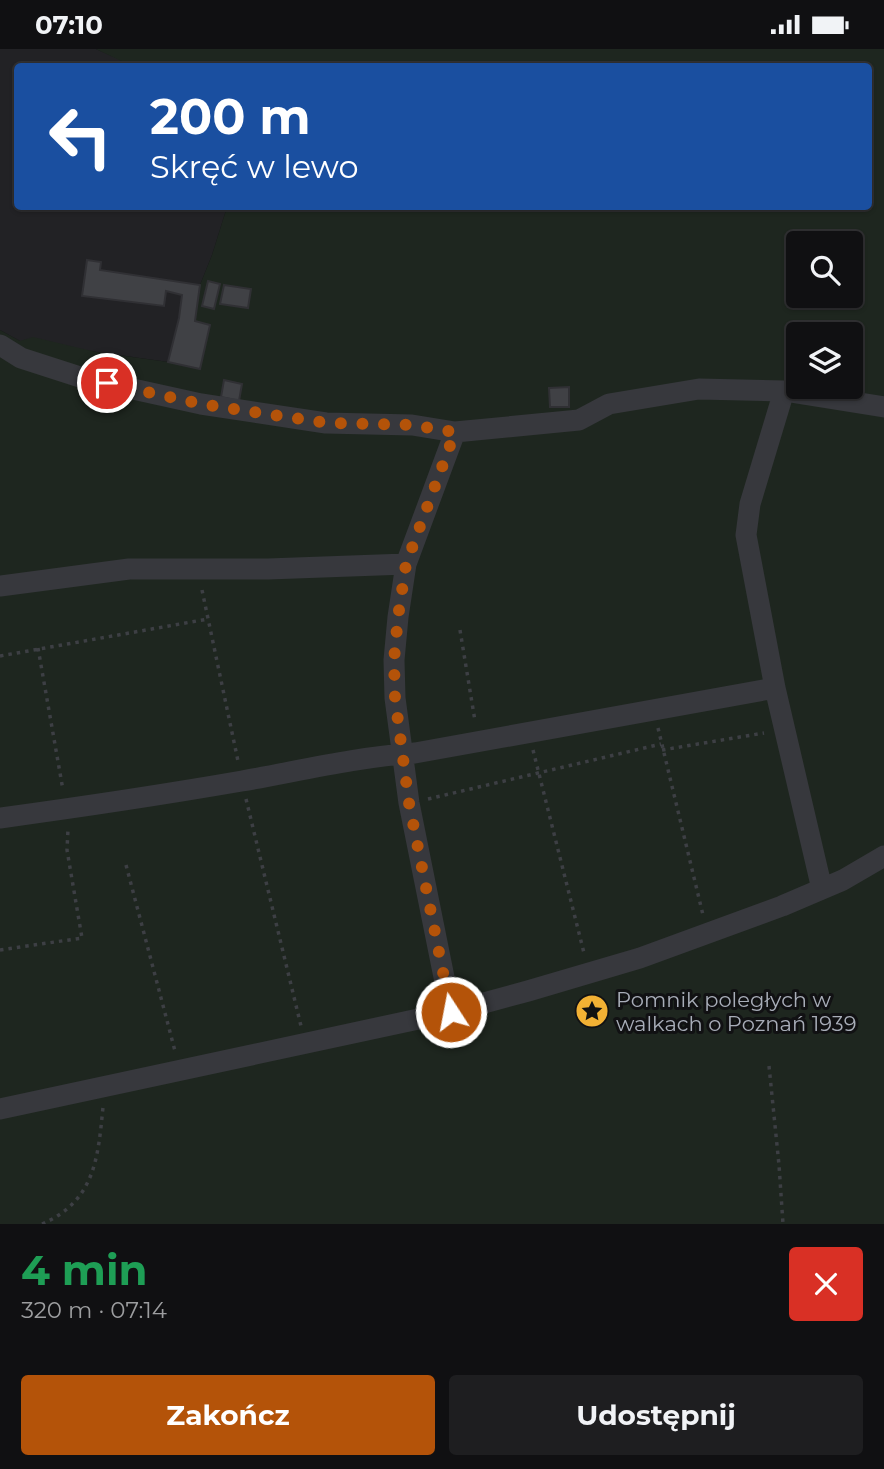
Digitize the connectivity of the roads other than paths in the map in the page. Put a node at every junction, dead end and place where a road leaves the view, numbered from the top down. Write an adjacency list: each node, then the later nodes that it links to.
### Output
1 (0, 345): 4 (street)
2 (784, 391): 3 (street); 4 (street); 7 (street)
3 (884, 407)
4 (455, 432): 5 (street)
5 (406, 564): 6 (street); 8 (street)
6 (0, 586)
7 (775, 688): 8 (street); 11 (street)
8 (401, 754): 9 (street); 12 (street)
9 (0, 818)
10 (884, 856): 11 (street)
11 (822, 889): 12 (street)
12 (451, 1012): 13 (street)
13 (0, 1109)

